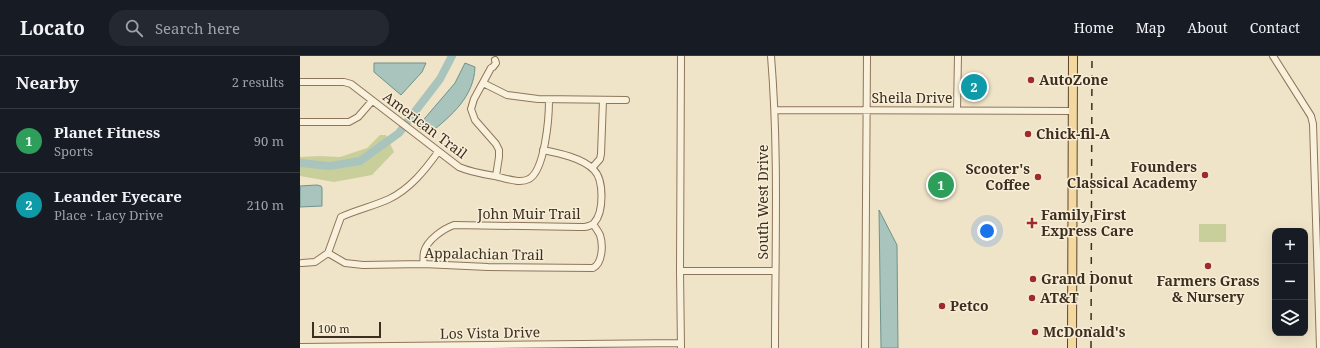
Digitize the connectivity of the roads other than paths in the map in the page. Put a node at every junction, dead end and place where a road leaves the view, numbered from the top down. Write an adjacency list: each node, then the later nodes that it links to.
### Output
1 (681, 56): 27 (street)
2 (771, 56): 15 (street, South West Drive)
3 (867, 56): 14 (street)
4 (958, 56): 16 (street)
5 (1073, 56): 17 (main road)
6 (1273, 56): 35 (street)
7 (497, 58): 9 (street)
8 (300, 82): 13 (street, American Trail)
9 (483, 83): 10 (street); 22 (street)
10 (549, 100): 11 (street); 19 (street, American Trail)
11 (603, 100): 12 (street); 21 (street)
12 (626, 100)
13 (372, 101): 18 (street); 20 (street, American Trail)
14 (867, 109): 15 (street, Sheila Drive); 16 (street, Sheila Drive); 33 (street)
15 (775, 110): 28 (street, South West Drive)
16 (958, 110): 17 (street, Sheila Drive)
17 (1072, 111): 34 (main road)
18 (300, 122)
19 (543, 150): 21 (street); 22 (street, American Trail)
20 (438, 152): 22 (street, American Trail); 24 (street)
21 (592, 168): 23 (street, John Muir Trail)
22 (496, 176)
23 (593, 224): 26 (street, John Muir Trail); 26 (street, Appalachian Trail)
24 (328, 253): 25 (street); 26 (street, Appalachian Trail)
25 (302, 263)
26 (424, 264)
27 (680, 271): 28 (street); 29 (street)
28 (775, 271): 32 (street, South West Drive)
29 (681, 345): 31 (street, Los Vista Drive)
30 (300, 347): 31 (street, Los Vista Drive)
31 (418, 347)
32 (775, 348)
33 (865, 348)
34 (1072, 348)
35 (1320, 348)

